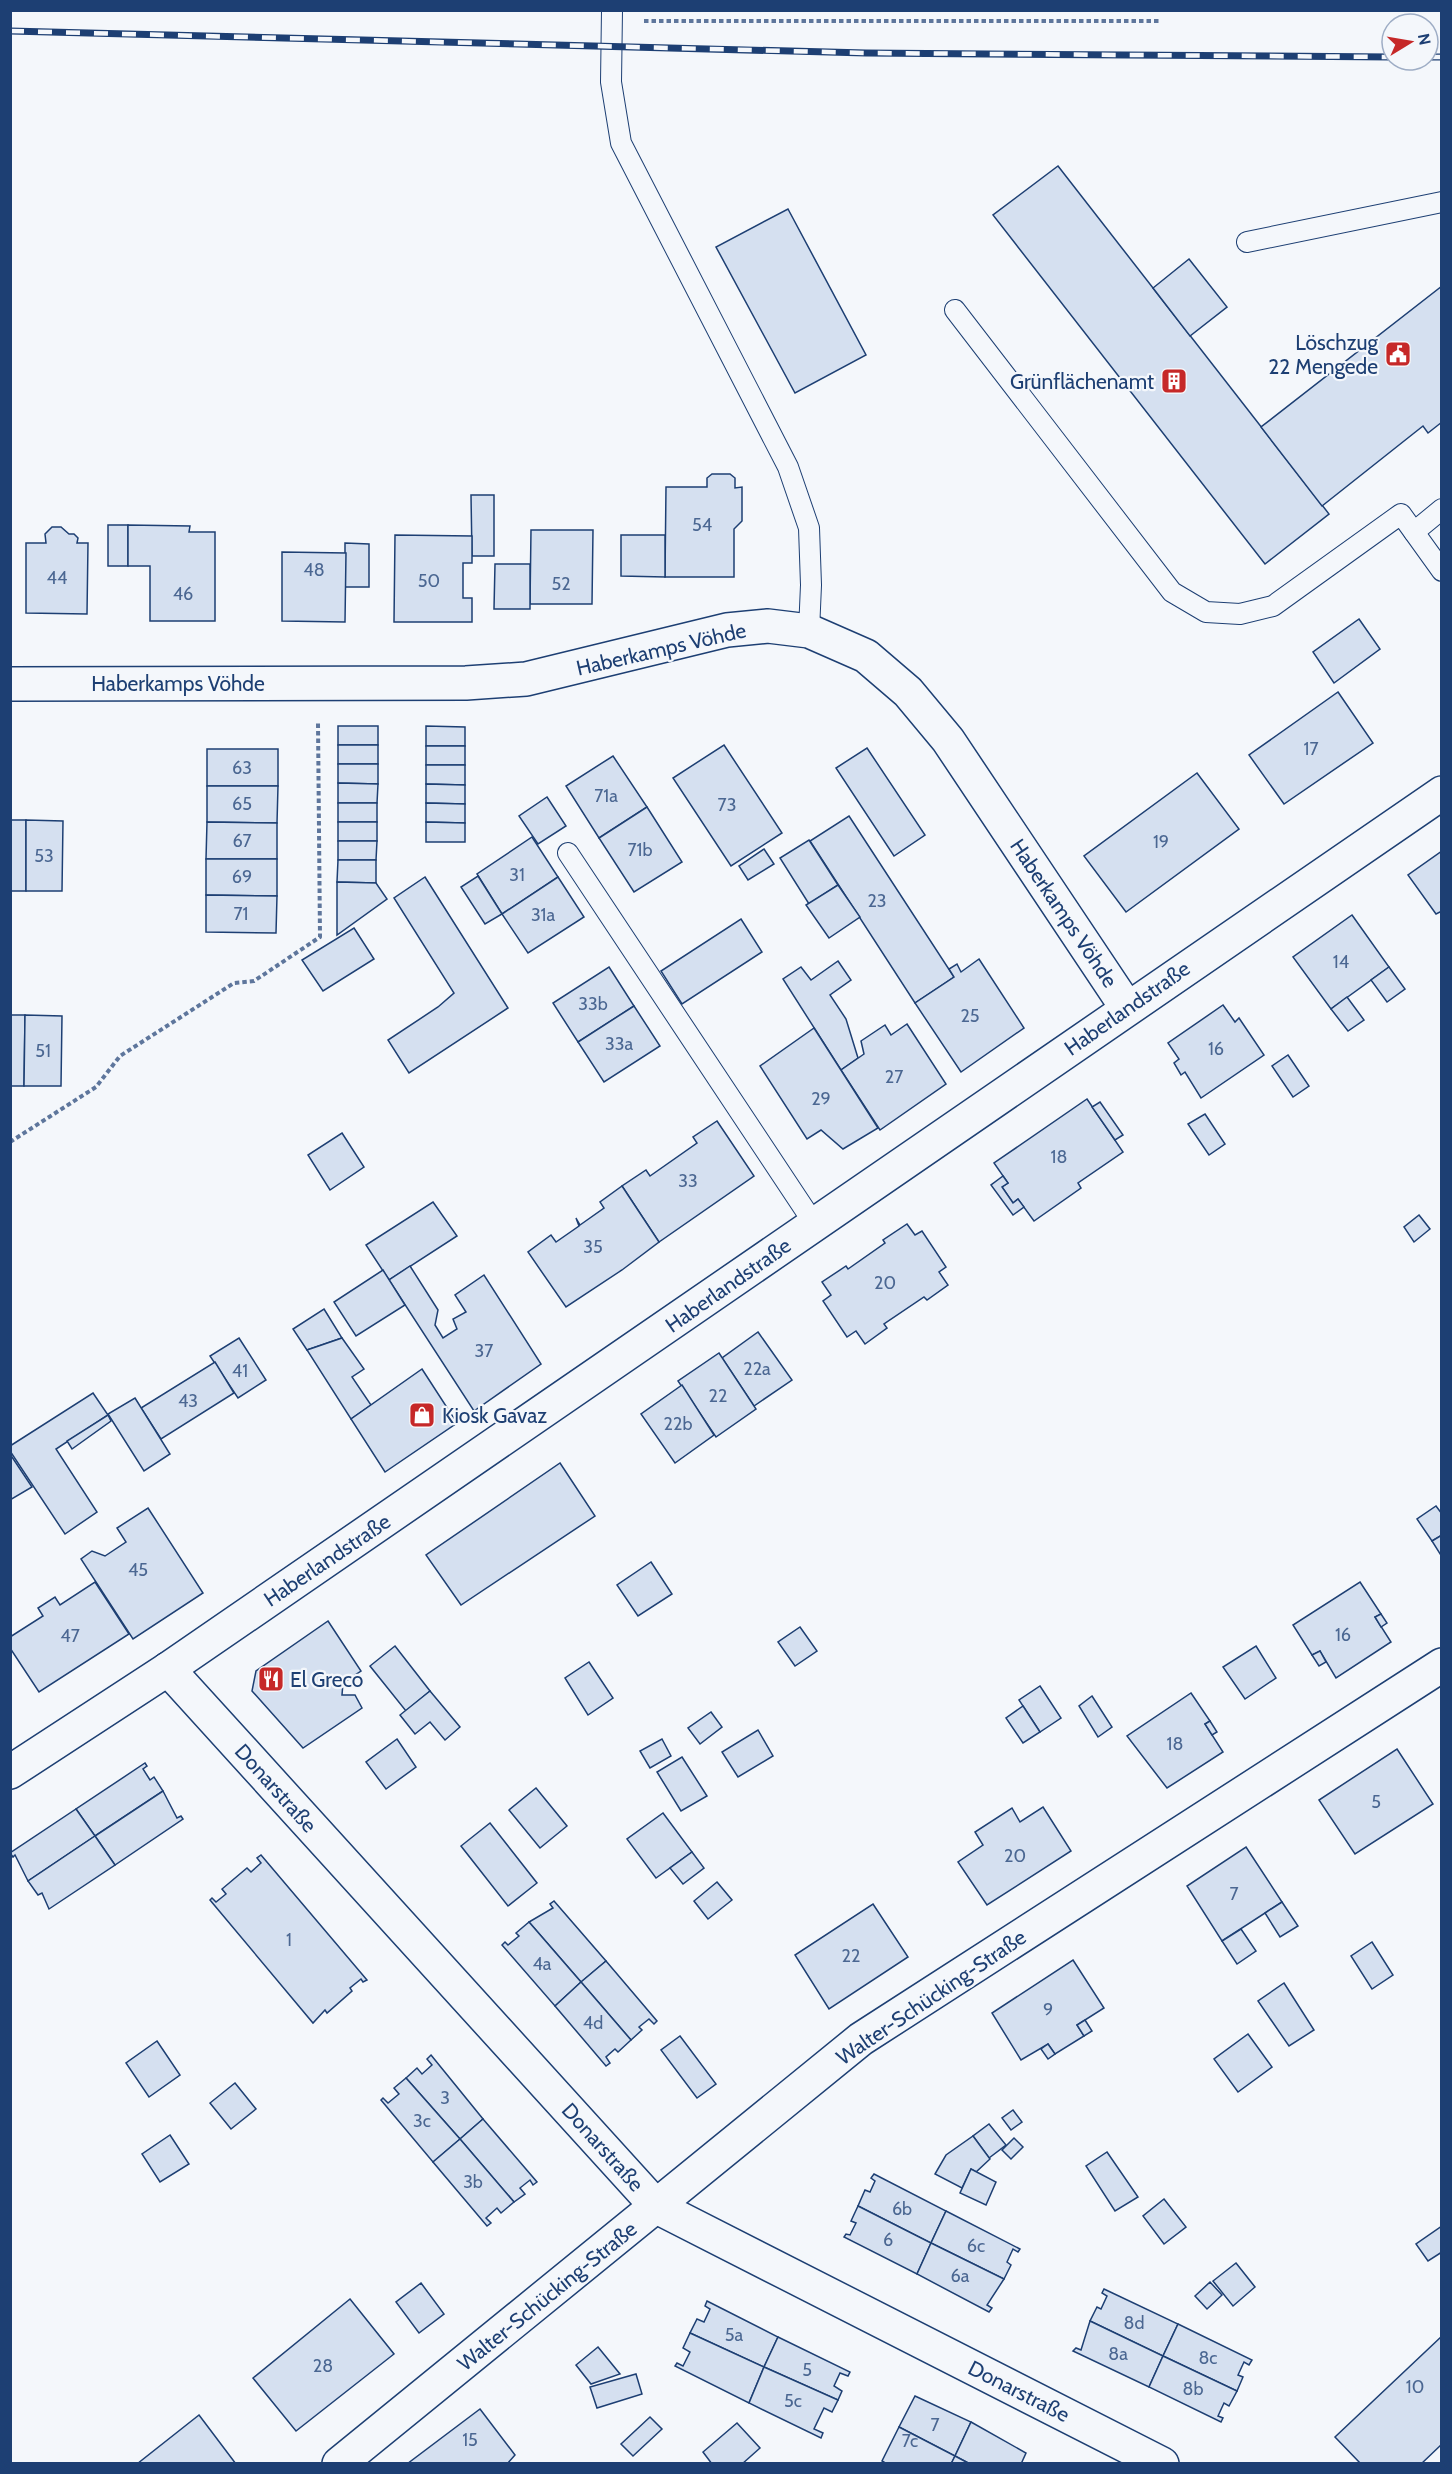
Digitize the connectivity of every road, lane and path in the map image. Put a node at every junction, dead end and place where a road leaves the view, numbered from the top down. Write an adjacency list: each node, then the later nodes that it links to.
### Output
1 (612, 16): 2 (path); 9 (lane)
2 (1160, 21)
3 (1442, 202): 4 (lane)
4 (1247, 242)
5 (955, 310): 7 (lane)
6 (1442, 509): 7 (lane)
7 (1414, 532): 8 (lane)
8 (1442, 571)
9 (809, 630): 10 (street, Haberkamps Vöhde); 14 (street, Haberkamps Vöhde)
10 (318, 683): 11 (street, Haberkamps Vöhde); 15 (path)
11 (10, 684)
12 (1442, 793): 14 (street, Haberlandstraße)
13 (568, 853): 16 (lane)
14 (1127, 1008): 16 (street, Haberlandstraße)
15 (10, 1142)
16 (815, 1225): 18 (street, Haberlandstraße)
17 (1442, 1665): 20 (street, Walter-Schücking-Straße)
18 (168, 1669): 19 (street, Haberlandstraße); 20 (street, Donarstraße)
19 (10, 1772)
20 (657, 2207): 21 (street, Walter-Schücking-Straße); 22 (street, Donarstraße)
21 (339, 2463)
22 (1162, 2463)

